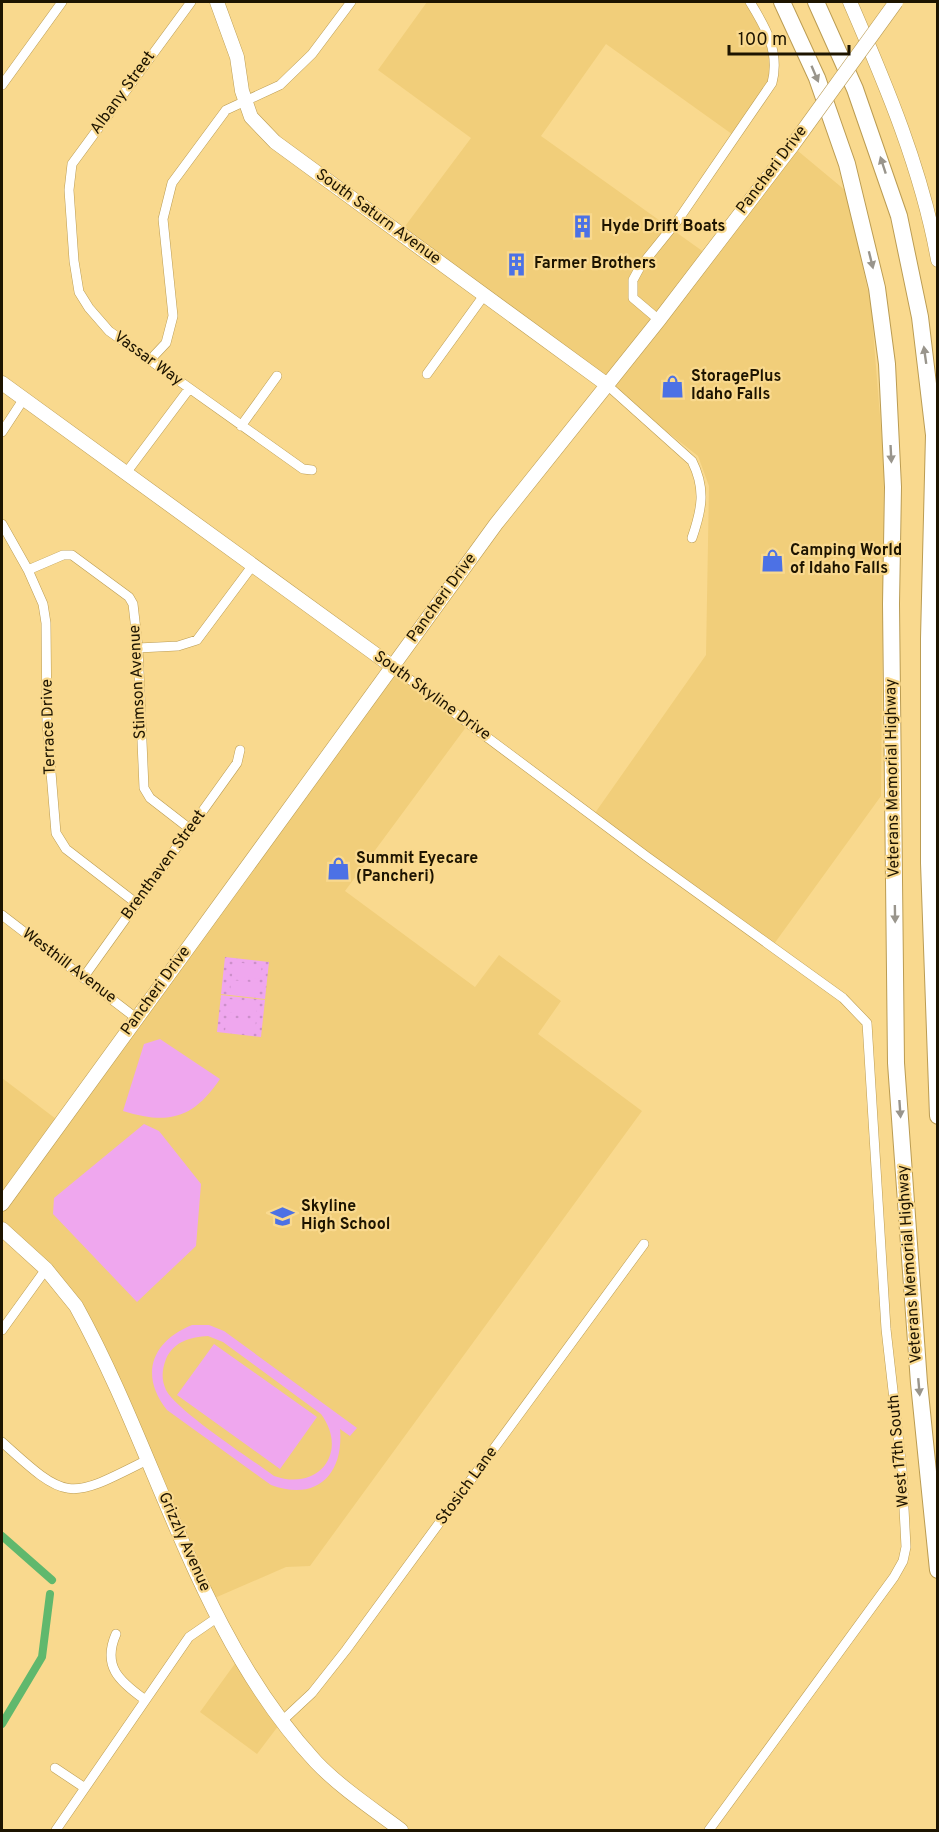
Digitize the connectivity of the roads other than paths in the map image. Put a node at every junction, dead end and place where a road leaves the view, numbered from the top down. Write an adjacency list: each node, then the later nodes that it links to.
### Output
1 (62, 2): 10 (street)
2 (191, 2): 12 (street, Albany Street)
3 (217, 2): 11 (street, South Saturn Avenue)
4 (351, 2): 11 (street)
5 (750, 2): 15 (street)
6 (782, 2): 48 (highway, Veterans Memorial Highway, one-way to 48)
7 (816, 2): 40 (highway, one-way to 7)
8 (850, 2): 13 (street)
9 (896, 2): 15 (street, Pancheri Drive, bridge)
10 (2, 84)
11 (245, 101): 14 (street, South Saturn Avenue); 16 (street)
12 (69, 190): 16 (street, Vassar Way)
13 (938, 260)
14 (484, 294): 17 (street); 20 (street, South Saturn Avenue)
15 (659, 320): 20 (street, Pancheri Drive)
16 (150, 360): 21 (street, Vassar Way)
17 (427, 374)
18 (277, 376): 23 (street)
19 (2, 383): 22 (street, South Skyline Drive)
20 (606, 384): 28 (street); 32 (street, Pancheri Drive)
21 (189, 389): 23 (street, Vassar Way); 26 (street)
22 (23, 400): 24 (street); 26 (street, South Skyline Drive)
23 (241, 426): 25 (street, Vassar Way)
24 (2, 432)
25 (312, 470)
26 (126, 472): 29 (street, South Skyline Drive)
27 (2, 524): 30 (street, Terrace Drive)
28 (692, 538)
29 (253, 565): 31 (street); 32 (street, South Skyline Drive)
30 (28, 570): 31 (street, Stimson Avenue); 35 (street, Terrace Drive)
31 (138, 648): 34 (street, Stimson Avenue)
32 (393, 667): 38 (street, South Skyline Drive); 39 (street, Pancheri Drive)
33 (240, 750): 34 (street, Brenthaven Street)
34 (190, 829): 35 (street, Brenthaven Street)
35 (136, 903): 37 (street, Brenthaven Street)
36 (2, 915): 37 (street, Westhill Avenue)
37 (83, 978): 39 (street, Westhill Avenue)
38 (858, 1012): 57 (street, West 17th South)
39 (136, 1018): 41 (street, Pancheri Drive)
40 (938, 1116)
41 (2, 1204)
42 (2, 1229): 44 (street, Grizzly Avenue)
43 (644, 1244): 52 (street, Stosich Lane)
44 (46, 1269): 45 (street); 47 (street, Grizzly Avenue)
45 (2, 1330)
46 (2, 1442): 47 (street)
47 (147, 1460): 49 (street, Grizzly Avenue)
48 (938, 1570)
49 (218, 1617): 51 (street); 52 (street, Grizzly Avenue)
50 (116, 1634): 51 (street)
51 (144, 1699): 54 (street)
52 (282, 1721): 56 (street, Grizzly Avenue)
53 (55, 1768): 54 (street)
54 (86, 1788): 55 (street)
55 (56, 1830)
56 (401, 1830)
57 (709, 1830)

